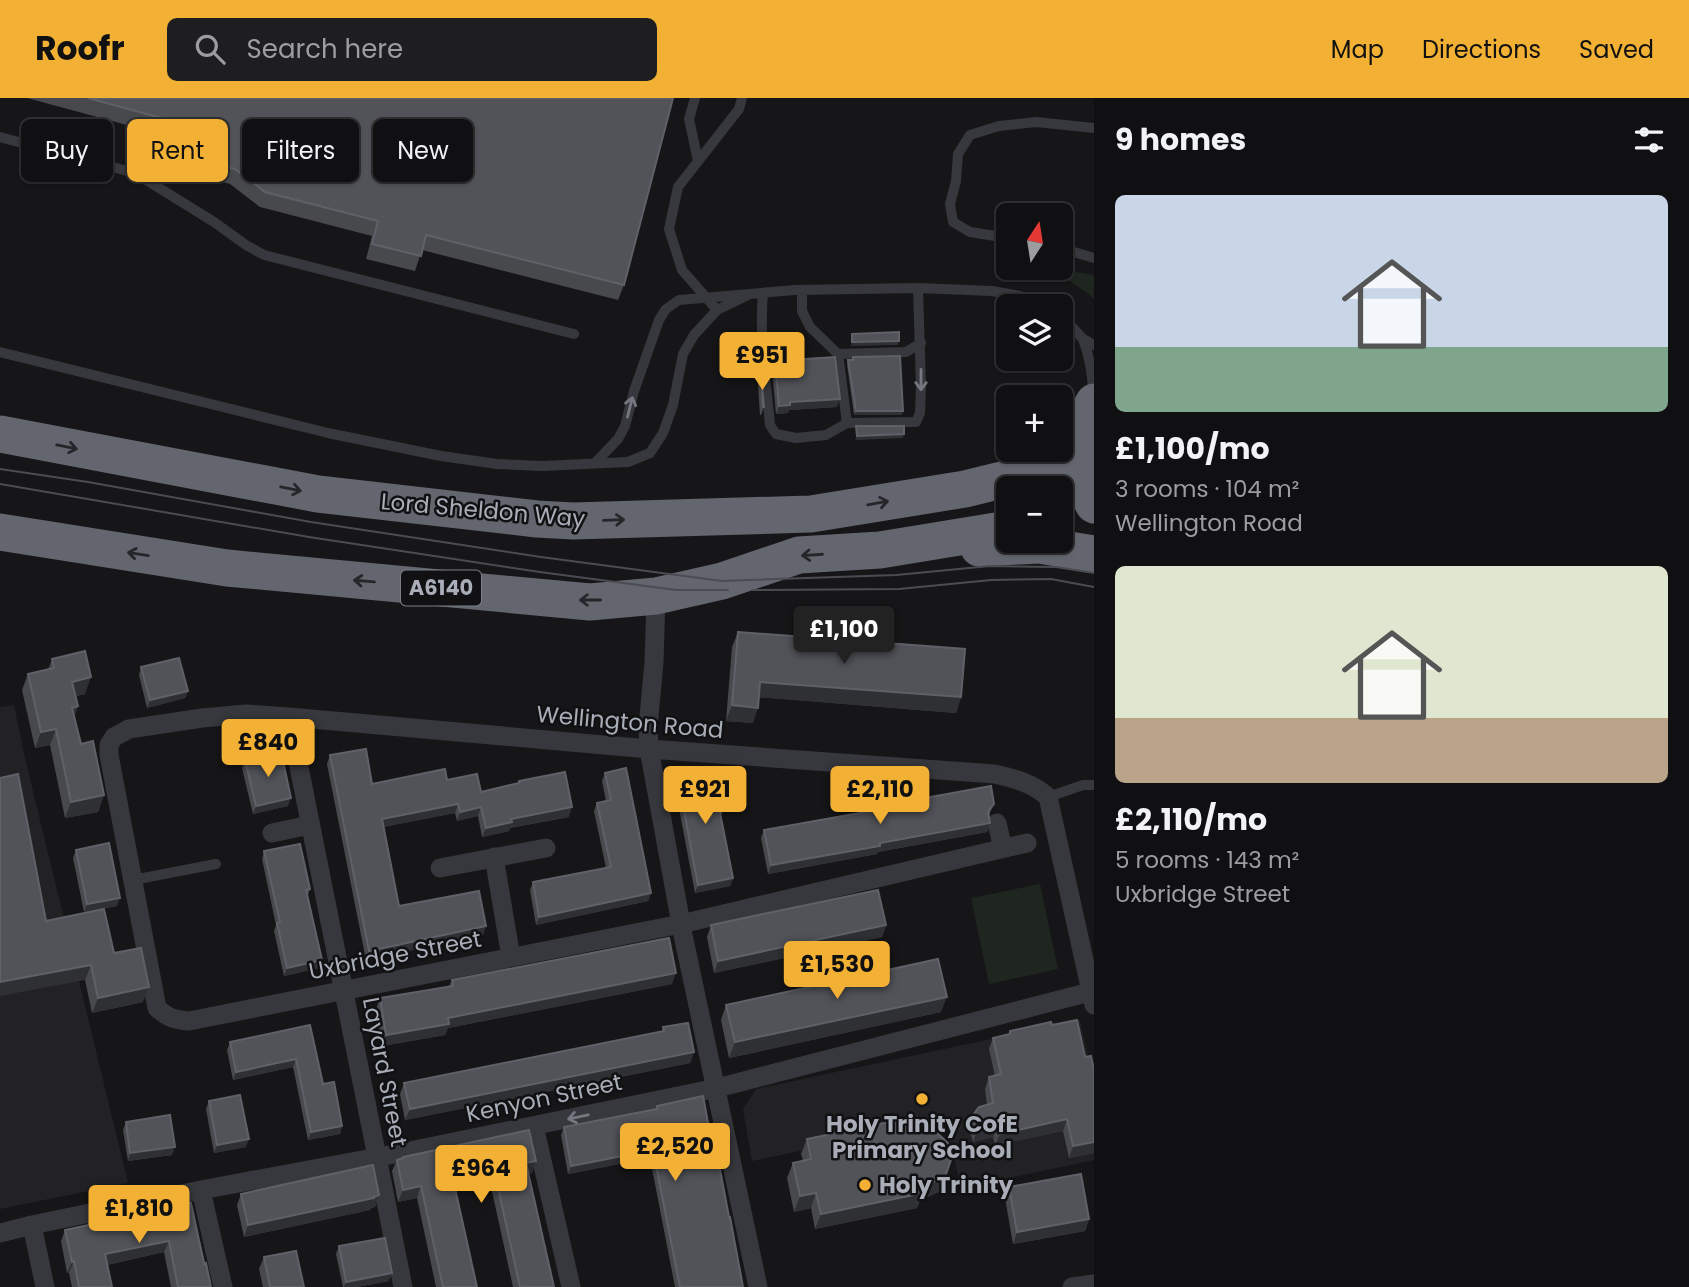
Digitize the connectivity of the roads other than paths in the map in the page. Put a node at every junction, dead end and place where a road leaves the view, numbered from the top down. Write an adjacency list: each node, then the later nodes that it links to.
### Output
1 (695, 98): 5 (lane)
2 (742, 98): 5 (lane)
3 (1094, 128): 6 (lane)
4 (0, 137): 17 (lane)
5 (698, 161): 14 (lane)
6 (996, 236)
7 (1073, 252): 8 (lane)
8 (1094, 258)
9 (918, 288): 10 (lane); 13 (lane); 19 (lane)
10 (802, 291): 12 (lane); 22 (lane)
11 (750, 293): 12 (lane); 14 (lane); 15 (lane)
12 (763, 293): 24 (lane)
13 (1009, 294)
14 (705, 297): 15 (lane); 26 (lane, one-way to 14)
15 (717, 310): 26 (lane)
16 (1073, 328): 18 (lane)
17 (574, 334)
18 (1083, 339): 20 (lane); 23 (lane)
19 (921, 343): 22 (lane); 24 (lane, one-way to 24)
20 (1094, 345)
21 (0, 352): 26 (lane)
22 (838, 354): 24 (lane)
23 (1089, 413): 25 (highway, Lord Sheldon Way, one-way to 23); 27 (highway)
24 (847, 423)
25 (0, 434)
26 (596, 463)
27 (1094, 505)
28 (1073, 530): 31 (highway)
29 (0, 532): 34 (highway, A6140, one-way to 29)
30 (996, 532): 32 (highway, A6140)
31 (1094, 532)
32 (880, 550): 33 (highway, A6140); 34 (highway, A6140, one-way to 34)
33 (1094, 554)
34 (656, 596): 37 (street)
35 (289, 717): 36 (street, Wellington Road); 37 (street, Wellington Road); 41 (street, Layard Street)
36 (202, 718): 49 (street, Uxbridge Street)
37 (649, 749): 39 (street, Wellington Road); 50 (street)
38 (1094, 785): 39 (lane)
39 (1048, 797): 53 (street)
40 (997, 823): 45 (street)
41 (310, 825): 42 (street); 52 (street, Layard Street)
42 (272, 832)
43 (1027, 843): 45 (street, Uxbridge Street)
44 (547, 848): 46 (street)
45 (1003, 848): 50 (street, Uxbridge Street)
46 (494, 858): 48 (street); 51 (street)
47 (216, 864): 49 (lane)
48 (440, 868)
49 (133, 880): 52 (street, Uxbridge Street)
50 (681, 924): 51 (street, Uxbridge Street); 54 (street)
51 (511, 957): 52 (street, Uxbridge Street)
52 (344, 990): 56 (street, Layard Street)
53 (1093, 996): 54 (street, Kenyon Street)
54 (717, 1088): 55 (street, Kenyon Street, one-way to 55); 65 (street)
55 (534, 1126): 56 (street, Kenyon Street); 64 (street)
56 (377, 1157): 57 (street, Kenyon Street); 63 (street, Layard Street)
57 (201, 1190): 58 (street, Kenyon Street); 62 (street)
58 (32, 1225): 59 (street, Kenyon Street); 61 (street)
59 (0, 1233)
60 (1094, 1284): 66 (street)
61 (45, 1287)
62 (223, 1287)
63 (403, 1287)
64 (571, 1287)
65 (758, 1287)
66 (1072, 1287)

